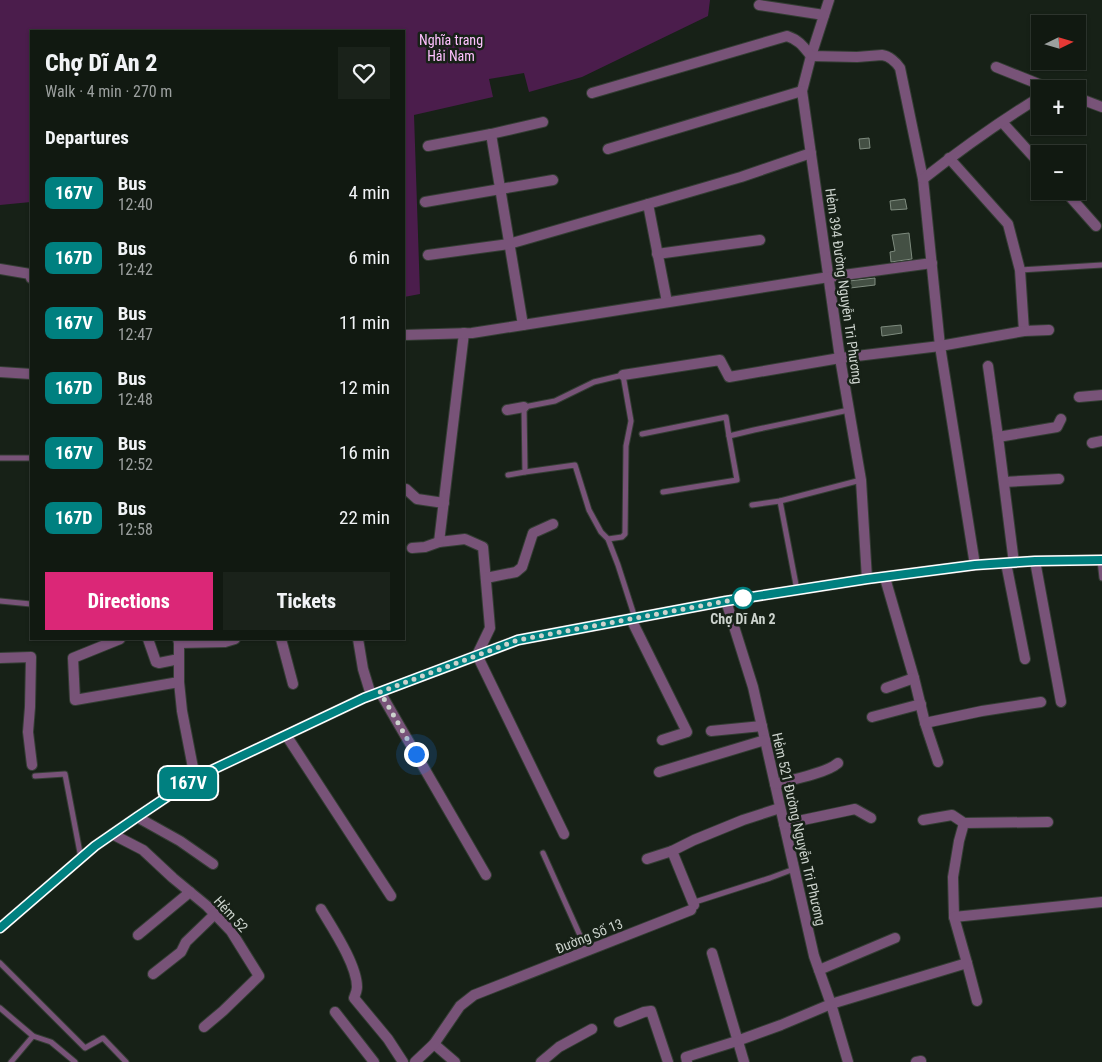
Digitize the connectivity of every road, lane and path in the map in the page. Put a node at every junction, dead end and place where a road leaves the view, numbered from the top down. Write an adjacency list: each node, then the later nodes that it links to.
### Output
1 (829, 0): 3 (street, Hẻm 394 Đường Nguyễn Tri Phương)
2 (759, 5): 3 (street)
3 (824, 15): 4 (street, Hẻm 394 Đường Nguyễn Tri Phương)
4 (811, 56): 7 (street, Hẻm 394 Đường Nguyễn Tri Phương); 8 (street); 22 (street)
5 (996, 68): 6 (street)
6 (1031, 81)
7 (802, 91): 18 (street); 19 (street, Hẻm 394 Đường Nguyễn Tri Phương)
8 (592, 93)
9 (1086, 102): 11 (street)
10 (1031, 103): 15 (street)
11 (1089, 103): 12 (street); 13 (street)
12 (1102, 107)
13 (1102, 116)
14 (543, 122): 16 (street)
15 (1002, 122): 20 (street); 21 (street)
16 (491, 134): 17 (street); 24 (street)
17 (428, 146)
18 (608, 149)
19 (811, 154): 27 (street); 38 (street, Hẻm 394 Đường Nguyễn Tri Phương)
20 (1031, 154)
21 (949, 158): 22 (street); 36 (street)
22 (923, 179): 33 (street)
23 (553, 180): 24 (street)
24 (500, 189): 26 (street); 30 (street)
25 (1073, 200): 28 (street)
26 (425, 202)
27 (648, 204): 30 (street); 31 (street)
28 (1096, 226)
29 (760, 240): 31 (street)
30 (509, 244): 32 (street); 40 (street)
31 (657, 254): 39 (street)
32 (428, 255)
33 (932, 263): 38 (street); 45 (street)
34 (1102, 265): 36 (lane)
35 (0, 269): 37 (street)
36 (1020, 270): 42 (street)
37 (30, 274)
38 (829, 277): 39 (street); 46 (street, Hẻm 394 Đường Nguyễn Tri Phương)
39 (667, 302): 40 (street)
40 (522, 325): 43 (street)
41 (1049, 330): 42 (street)
42 (1024, 331): 45 (street)
43 (464, 334): 44 (street); 70 (street)
44 (405, 335)
45 (940, 346): 46 (street); 79 (street)
46 (840, 358): 50 (street); 55 (street, Hẻm 394 Đường Nguyễn Tri Phương)
47 (988, 366): 59 (street)
48 (0, 372): 49 (street)
49 (30, 374)
50 (623, 375): 53 (lane); 73 (lane)
51 (1102, 395): 52 (street)
52 (1079, 397)
53 (524, 407): 54 (street); 62 (lane)
54 (507, 410)
55 (849, 410): 58 (lane); 64 (street, Hẻm 394 Đường Nguyễn Tri Phương)
56 (1061, 419): 59 (street)
57 (642, 434): 58 (lane)
58 (729, 436): 68 (lane)
59 (998, 437): 66 (street)
60 (0, 458): 61 (lane)
61 (30, 458)
62 (525, 472): 63 (lane); 73 (lane)
63 (508, 475)
64 (861, 480): 69 (lane); 83 (street, Hẻm 394 Đường Nguyễn Tri Phương)
65 (1059, 480): 66 (street)
66 (1004, 482): 78 (street)
67 (405, 489): 70 (street)
68 (663, 492)
69 (780, 500): 71 (lane); 84 (lane)
70 (444, 503): 74 (street)
71 (752, 505)
72 (553, 524): 80 (street)
73 (608, 539): 88 (lane)
74 (440, 542): 75 (street); 80 (street)
75 (412, 548)
76 (1101, 560): 77 (main road); 82 (lane)
77 (1035, 561): 78 (main road); 105 (street)
78 (1010, 563): 79 (main road); 98 (street)
79 (975, 565): 81 (main road)
80 (486, 578): 95 (street)
81 (885, 578): 83 (main road); 99 (street)
82 (1102, 578)
83 (867, 579): 84 (main road)
84 (797, 590): 86 (main road)
85 (0, 601): 87 (lane)
86 (726, 601): 88 (main road); 109 (street, Hẻm 521 Đường Nguyễn Tri Phương)
87 (30, 604)
88 (633, 618): 95 (main road); 112 (street)
89 (118, 640): 100 (street)
90 (148, 640): 97 (street)
91 (232, 640): 94 (street)
92 (282, 640): 101 (street)
93 (358, 640): 103 (street)
94 (178, 641): 97 (street)
95 (477, 655): 103 (main road); 129 (street)
96 (0, 658): 116 (street)
97 (179, 659): 100 (street)
98 (1025, 659)
99 (914, 678): 102 (street); 106 (street)
100 (179, 682): 119 (street)
101 (293, 684)
102 (886, 688)
103 (375, 694): 111 (main road); 136 (street)
104 (1040, 702): 108 (street)
105 (1061, 702)
106 (920, 704): 107 (street); 108 (street)
107 (872, 717)
108 (925, 723): 114 (street)
109 (762, 726): 110 (street); 113 (street, Hẻm 521 Đường Nguyễn Tri Phương)
110 (711, 731)
111 (286, 734): 119 (main road); 138 (street)
112 (662, 740)
113 (765, 740): 117 (street); 120 (street, Hẻm 521 Đường Nguyễn Tri Phương)
114 (938, 762)
115 (838, 763): 120 (street)
116 (32, 765)
117 (659, 772)
118 (35, 776): 132 (lane)
119 (195, 778): 122 (main road)
120 (775, 784): 121 (street, Hẻm 521 Đường Nguyễn Tri Phương)
121 (780, 808): 127 (street, Hẻm 521 Đường Nguyễn Tri Phương); 130 (street)
122 (137, 817): 128 (main road); 134 (street)
123 (871, 818): 127 (street)
124 (923, 820): 126 (street)
125 (1048, 822): 126 (street)
126 (964, 823): 143 (street)
127 (784, 824): 135 (street, Hẻm 521 Đường Nguyễn Tri Phương)
128 (112, 834): 132 (main road); 137 (street, Hẻm 52)
129 (564, 834)
130 (672, 851): 133 (street); 140 (street)
131 (543, 853): 147 (lane)
132 (81, 858): 144 (main road)
133 (647, 859)
134 (213, 864)
135 (794, 869): 140 (lane, Đường Số 13); 151 (street, Hẻm 521 Đường Nguyễn Tri Phương)
136 (486, 875)
137 (190, 892): 142 (street, Hẻm 52); 145 (street)
138 (391, 896)
139 (1102, 902): 143 (street)
140 (692, 907): 147 (street, Đường Số 13)
141 (321, 910): 168 (street)
142 (215, 914): 152 (street); 158 (street, Hẻm 52)
143 (954, 917): 150 (street)
144 (0, 928)
145 (138, 935)
146 (895, 938): 151 (street)
147 (588, 951): 162 (street, Đường Số 13)
148 (712, 952): 161 (street)
149 (0, 963): 167 (lane)
150 (967, 963): 153 (street); 154 (street)
151 (819, 970): 154 (street, Hẻm 521 Đường Nguyễn Tri Phương)
152 (153, 974)
153 (977, 1001)
154 (831, 1004): 161 (street); 174 (street, Hẻm 521 Đường Nguyễn Tri Phương)
155 (0, 1008): 160 (lane)
156 (335, 1012): 164 (street)
157 (619, 1022): 172 (street)
158 (204, 1027)
159 (592, 1029): 171 (street)
160 (33, 1036): 165 (lane); 166 (lane)
161 (737, 1041): 163 (street); 173 (street)
162 (434, 1044): 169 (street, Đường Số 13); 170 (street)
163 (686, 1059): 172 (street)
164 (370, 1060)
165 (11, 1062)
166 (75, 1062)
167 (126, 1062)
168 (403, 1062)
169 (415, 1062)
170 (455, 1062)
171 (541, 1062)
172 (669, 1062)
173 (744, 1062)
174 (848, 1062)

